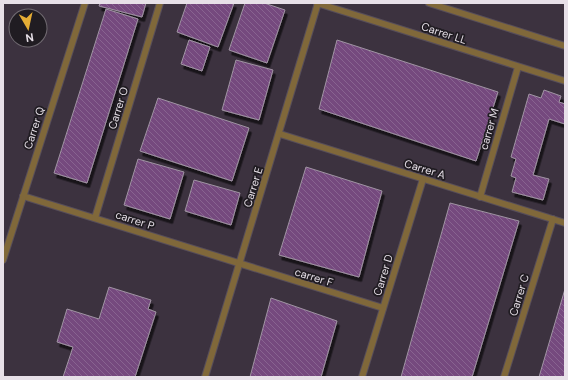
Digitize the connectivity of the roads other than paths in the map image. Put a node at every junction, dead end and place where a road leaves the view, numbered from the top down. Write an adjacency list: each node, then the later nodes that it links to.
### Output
1 (85, 3): 10 (lane, Carrer Q)
2 (160, 3): 12 (lane, Carrer O)
3 (318, 3): 6 (lane, Carrer LL); 8 (lane, Carrer E)
4 (429, 3): 5 (lane)
5 (565, 46)
6 (518, 67): 7 (lane, Carrer LL); 11 (lane, carrer M)
7 (565, 81)
8 (280, 134): 9 (lane, Carrer A); 16 (lane, Carrer E)
9 (423, 179): 11 (lane, Carrer A); 17 (lane, Carrer D)
10 (23, 196): 12 (lane, carrer P); 15 (lane, Carrer Q)
11 (480, 197): 13 (lane, Carrer A)
12 (94, 218): 16 (lane, carrer P)
13 (552, 219): 14 (lane, Carrer A); 20 (lane, Carrer C)
14 (565, 223)
15 (3, 260)
16 (240, 264): 17 (lane, carrer F); 18 (lane, Carrer E)
17 (383, 308): 19 (lane, Carrer D)
18 (205, 377)
19 (362, 377)
20 (504, 377)

